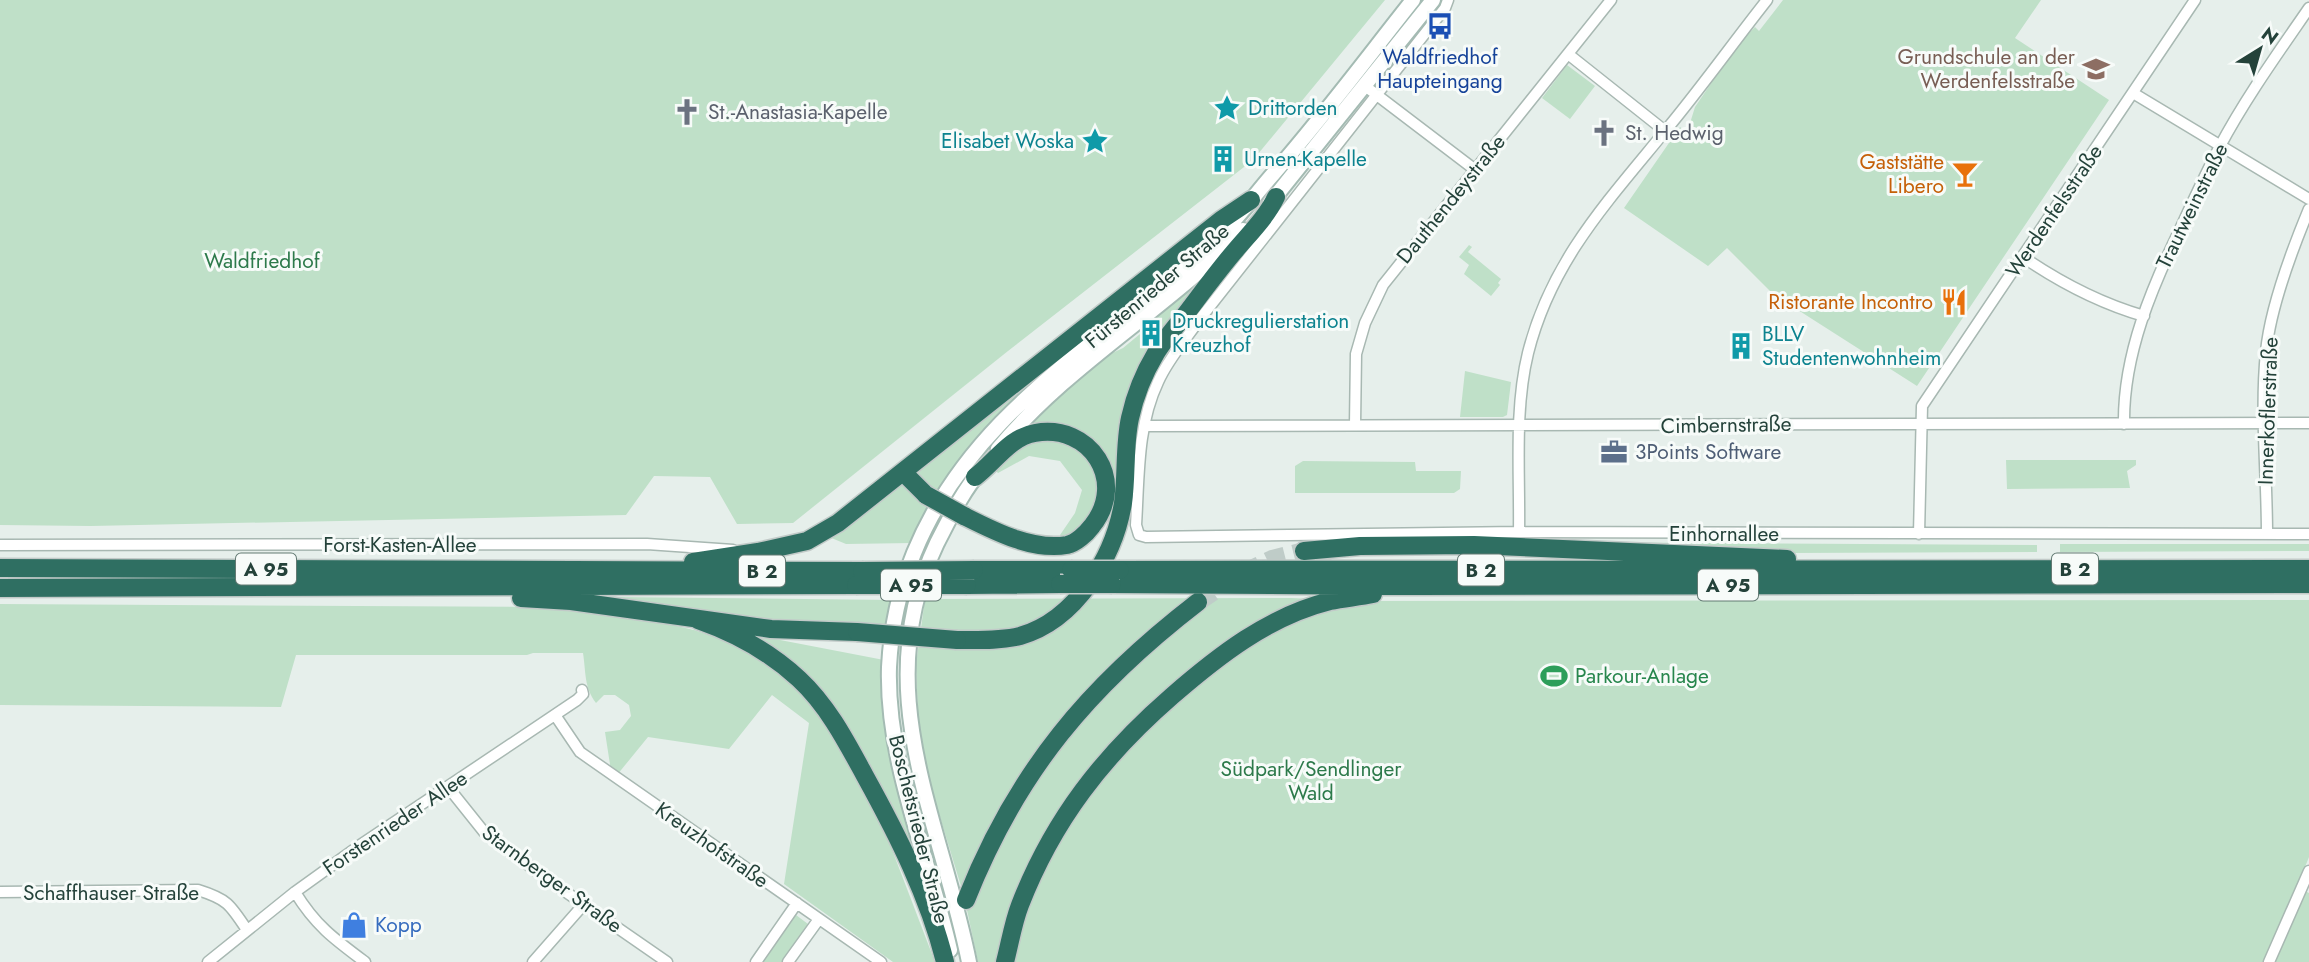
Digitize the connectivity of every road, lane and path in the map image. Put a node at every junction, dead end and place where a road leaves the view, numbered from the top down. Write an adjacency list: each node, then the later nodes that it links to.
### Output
1 (1413, 0): 15 (main road, Fürstenrieder Straße)
2 (1433, 0): 9 (main road, Fürstenrieder Straße)
3 (1448, 0): 9 (street, Fürstenrieder Straße)
4 (1611, 0): 8 (street, Dauthendeystraße)
5 (1767, 0): 11 (street)
6 (2195, 0): 10 (street, Werdenfelsstraße)
7 (2309, 8): 12 (street, Trautweinstraße)
8 (1568, 54): 11 (street); 13 (street, Dauthendeystraße)
9 (1371, 90): 13 (street); 16 (main road, Fürstenrieder Straße)
10 (2133, 93): 12 (street); 18 (street, Werdenfelsstraße)
11 (1665, 131): 26 (street)
12 (2220, 146): 14 (street); 19 (street, Trautweinstraße)
13 (1475, 169): 24 (street, Dauthendeystraße)
14 (2309, 199)
15 (1251, 200): 27 (highway); 29 (main road, Fürstenrieder Straße)
16 (1281, 203): 25 (street, Fürstenrieder Straße); 28 (main road, Fürstenrieder Straße); 50 (highway, bridge)
17 (2309, 209): 20 (street, Innerkoflerstraße)
18 (2023, 257): 19 (street); 22 (street, Werdenfelsstraße)
19 (2144, 316): 23 (street, Trautweinstraße)
20 (2263, 423): 21 (street, Cimbernstraße); 23 (street, Cimbernstraße); 33 (street, Innerkoflerstraße)
21 (2309, 423)
22 (1920, 424): 23 (street, Cimbernstraße); 26 (street, Cimbernstraße); 32 (street)
23 (2124, 424)
24 (1355, 425): 25 (street, Cimbernstraße); 26 (street, Cimbernstraße)
25 (1143, 426): 35 (street, Fürstenrieder Straße)
26 (1520, 426): 30 (street)
27 (903, 472): 28 (highway, bridge); 38 (highway)
28 (975, 477): 31 (main road, Fürstenrieder Straße)
29 (922, 533): 71 (main road, Boschetsrieder Straße)
30 (1519, 533): 32 (street, Einhornallee); 35 (street, Einhornallee)
31 (942, 534): 72 (main road, Boschetsrieder Straße)
32 (1919, 534): 33 (street, Einhornallee)
33 (2267, 534): 34 (street, Einhornallee)
34 (2309, 534)
35 (1139, 535)
36 (0, 545): 38 (street, Forst-Kasten-Allee)
37 (1304, 551): 42 (highway)
38 (758, 552): 41 (highway)
39 (0, 568): 41 (highway, A 95)
40 (2309, 569): 42 (highway, B 2)
41 (663, 571): 44 (highway, B 2)
42 (1841, 571): 43 (highway, B 2)
43 (1116, 577): 44 (highway, A 95, bridge); 46 (highway, A 95)
44 (859, 578): 48 (highway, A 95)
45 (2309, 584): 46 (highway, A 95)
46 (1416, 586): 73 (highway)
47 (0, 588): 48 (highway, A 95)
48 (445, 588): 50 (highway)
49 (1198, 602): 58 (highway)
50 (698, 620): 70 (highway)
51 (582, 690): 52 (street, Forstenrieder Allee)
52 (555, 716): 53 (street, Forstenrieder Allee); 60 (street, Kreuzhofstraße)
53 (448, 787): 57 (street, Forstenrieder Allee); 59 (street, Starnberger Straße)
54 (2309, 871): 55 (street)
55 (2306, 888): 74 (street)
56 (0, 892): 62 (street, Schaffhauser Straße)
57 (295, 892): 62 (street, Forstenrieder Allee); 64 (street)
58 (966, 900)
59 (584, 904): 65 (street); 66 (street, Starnberger Straße)
60 (797, 904): 61 (street, Kreuzhofstraße); 67 (street)
61 (819, 919): 68 (street); 69 (street, Kreuzhofstraße)
62 (247, 930): 63 (street, Forstenrieder Allee)
63 (208, 962)
64 (365, 962)
65 (533, 962)
66 (667, 962)
67 (756, 962)
68 (788, 962)
69 (881, 962)
70 (945, 962)
71 (952, 962)
72 (969, 962)
73 (1005, 962)
74 (2269, 962)

